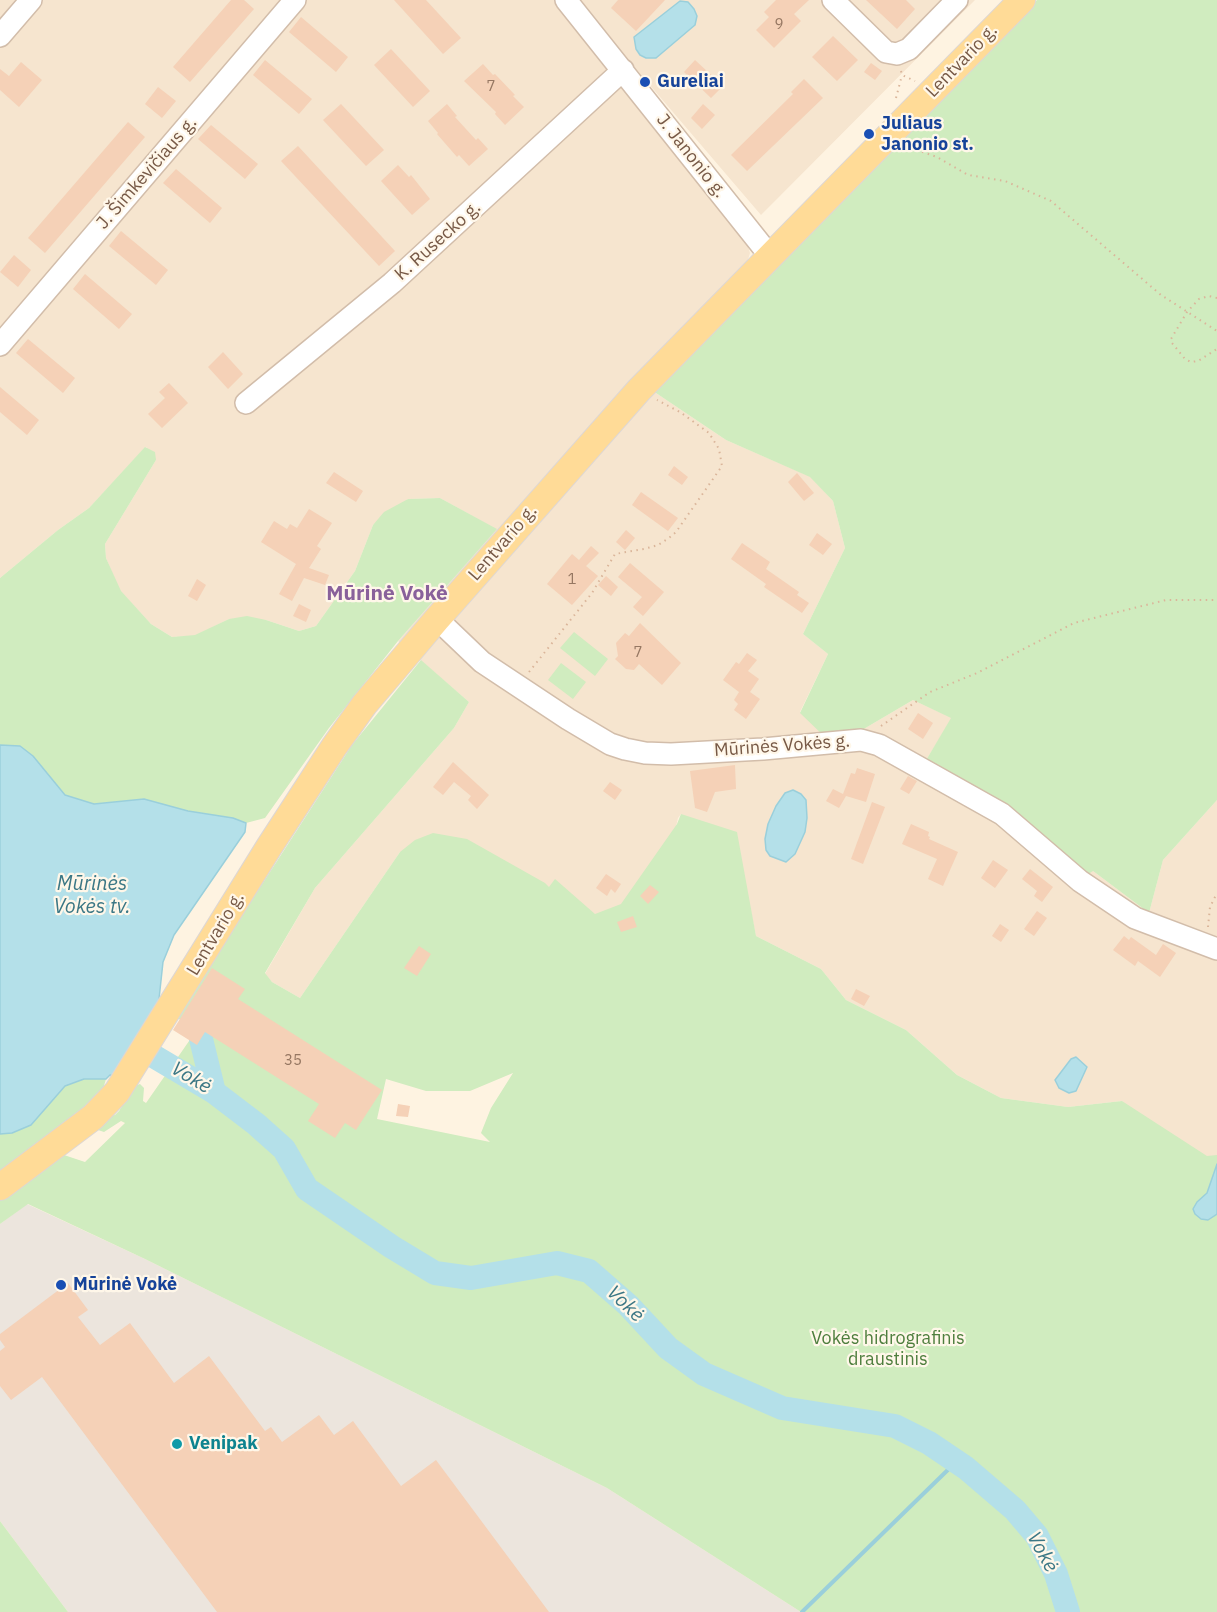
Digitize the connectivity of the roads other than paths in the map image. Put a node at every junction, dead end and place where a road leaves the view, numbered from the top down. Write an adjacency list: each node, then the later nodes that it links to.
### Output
1 (31, 0): 7 (street)
2 (295, 0): 10 (street, J. Šimkevičiaus g.)
3 (833, 0): 4 (street)
4 (957, 0)
5 (1022, 0): 9 (main road, Lentvario g.)
6 (576, 3): 8 (street, J. Janonio g.)
7 (0, 36)
8 (623, 70): 9 (street, J. Janonio g.); 11 (street, K. Rusecko g.)
9 (770, 256): 12 (main road, Lentvario g.)
10 (0, 345)
11 (246, 403)
12 (437, 619): 13 (street, Mūrinės Vokės g.); 14 (main road, Lentvario g.)
13 (1211, 946)
14 (0, 1187)

